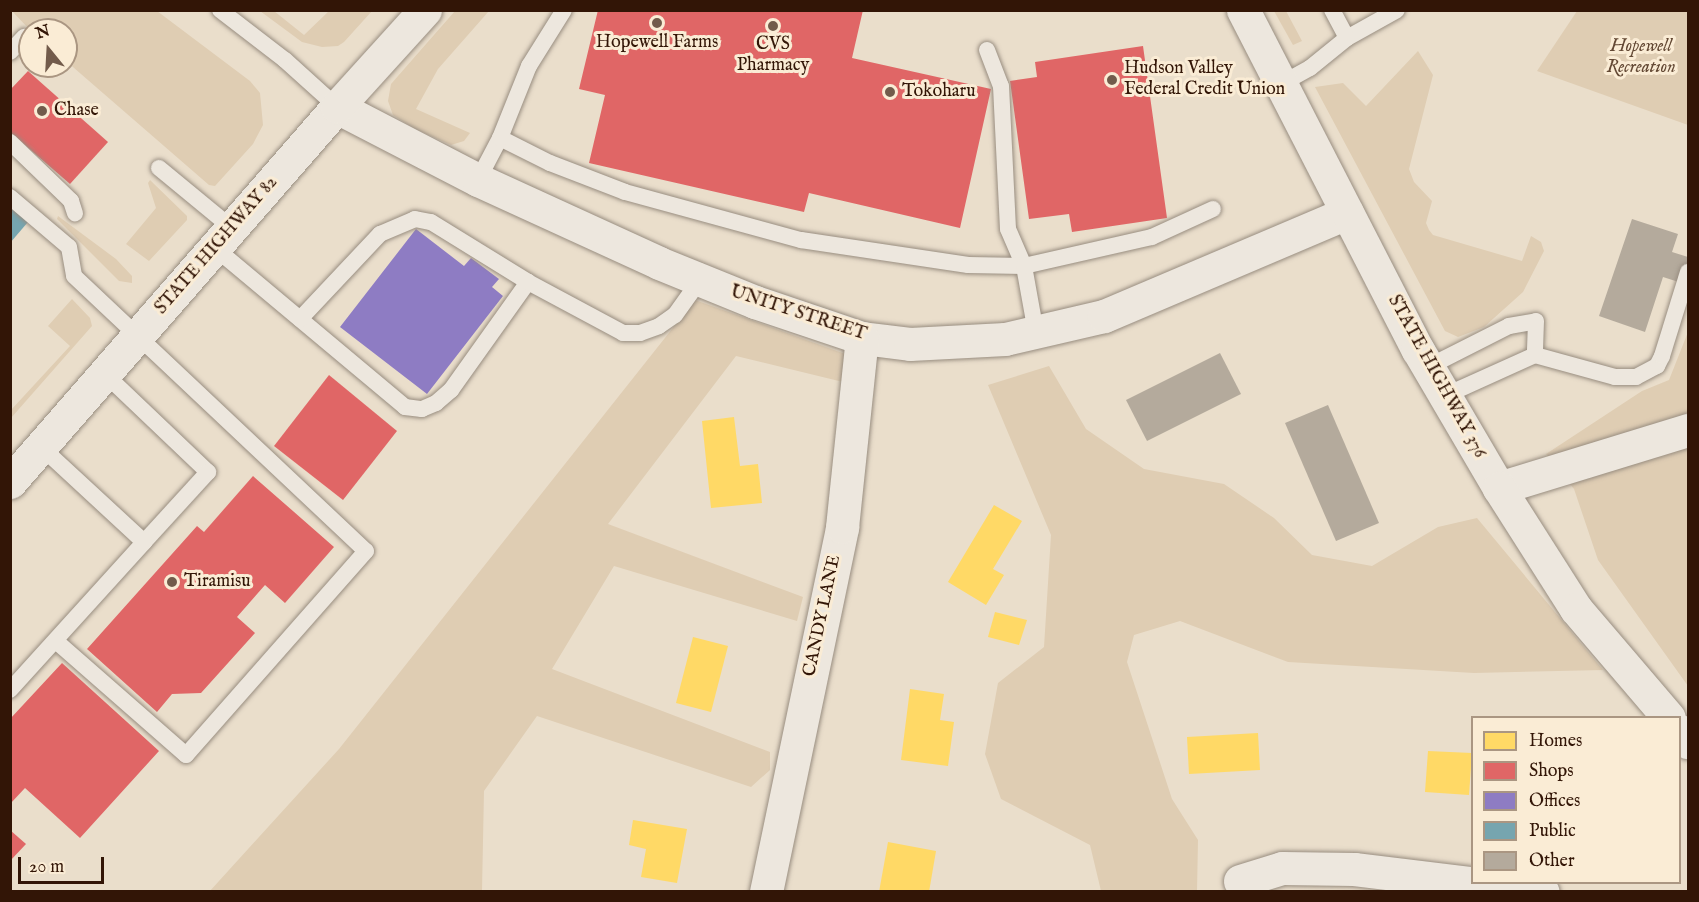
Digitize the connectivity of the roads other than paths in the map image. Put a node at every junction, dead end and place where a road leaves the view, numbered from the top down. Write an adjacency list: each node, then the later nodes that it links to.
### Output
1 (220, 10): 10 (lane)
2 (425, 10): 10 (street, STATE HIGHWAY 82)
3 (564, 10): 11 (lane)
4 (1243, 10): 9 (street, STATE HIGHWAY 376)
5 (1332, 10): 7 (lane)
6 (1397, 10): 7 (lane)
7 (1347, 38): 9 (lane)
8 (987, 50): 20 (lane)
9 (1281, 84): 18 (street, STATE HIGHWAY 376)
10 (337, 107): 14 (street, UNITY STREET); 19 (street, STATE HIGHWAY 82)
11 (500, 138): 14 (lane); 20 (lane)
12 (10, 142): 17 (lane)
13 (159, 168): 19 (lane)
14 (478, 180): 22 (street, UNITY STREET)
15 (10, 197): 26 (lane)
16 (1213, 209): 20 (lane)
17 (75, 213)
18 (1347, 213): 25 (street, UNITY STREET); 29 (street, STATE HIGHWAY 376)
19 (224, 239): 24 (lane); 26 (street, STATE HIGHWAY 82)
20 (1024, 266): 25 (lane)
21 (1689, 272): 28 (lane)
22 (700, 280): 23 (lane); 27 (street, UNITY STREET)
23 (528, 282): 24 (lane); 24 (lane)
24 (300, 319)
25 (1036, 333): 27 (street, UNITY STREET)
26 (139, 337): 30 (street, STATE HIGHWAY 82); 37 (lane)
27 (862, 338): 43 (street, CANDY LANE)
28 (1535, 355): 29 (lane); 31 (lane)
29 (1428, 367): 31 (street, STATE HIGHWAY 376)
30 (106, 375): 33 (street, STATE HIGHWAY 82); 36 (lane)
31 (1444, 396): 35 (street, STATE HIGHWAY 376)
32 (1689, 430): 35 (street)
33 (42, 448): 34 (street, STATE HIGHWAY 82); 36 (lane)
34 (10, 482)
35 (1499, 488): 39 (street, STATE HIGHWAY 376)
36 (144, 542): 37 (lane)
37 (56, 641): 38 (lane)
38 (10, 690)
39 (1668, 716)
40 (1240, 881): 41 (street)
41 (1471, 883)
42 (1483, 884): 44 (street)
43 (766, 891)
44 (1543, 891)

